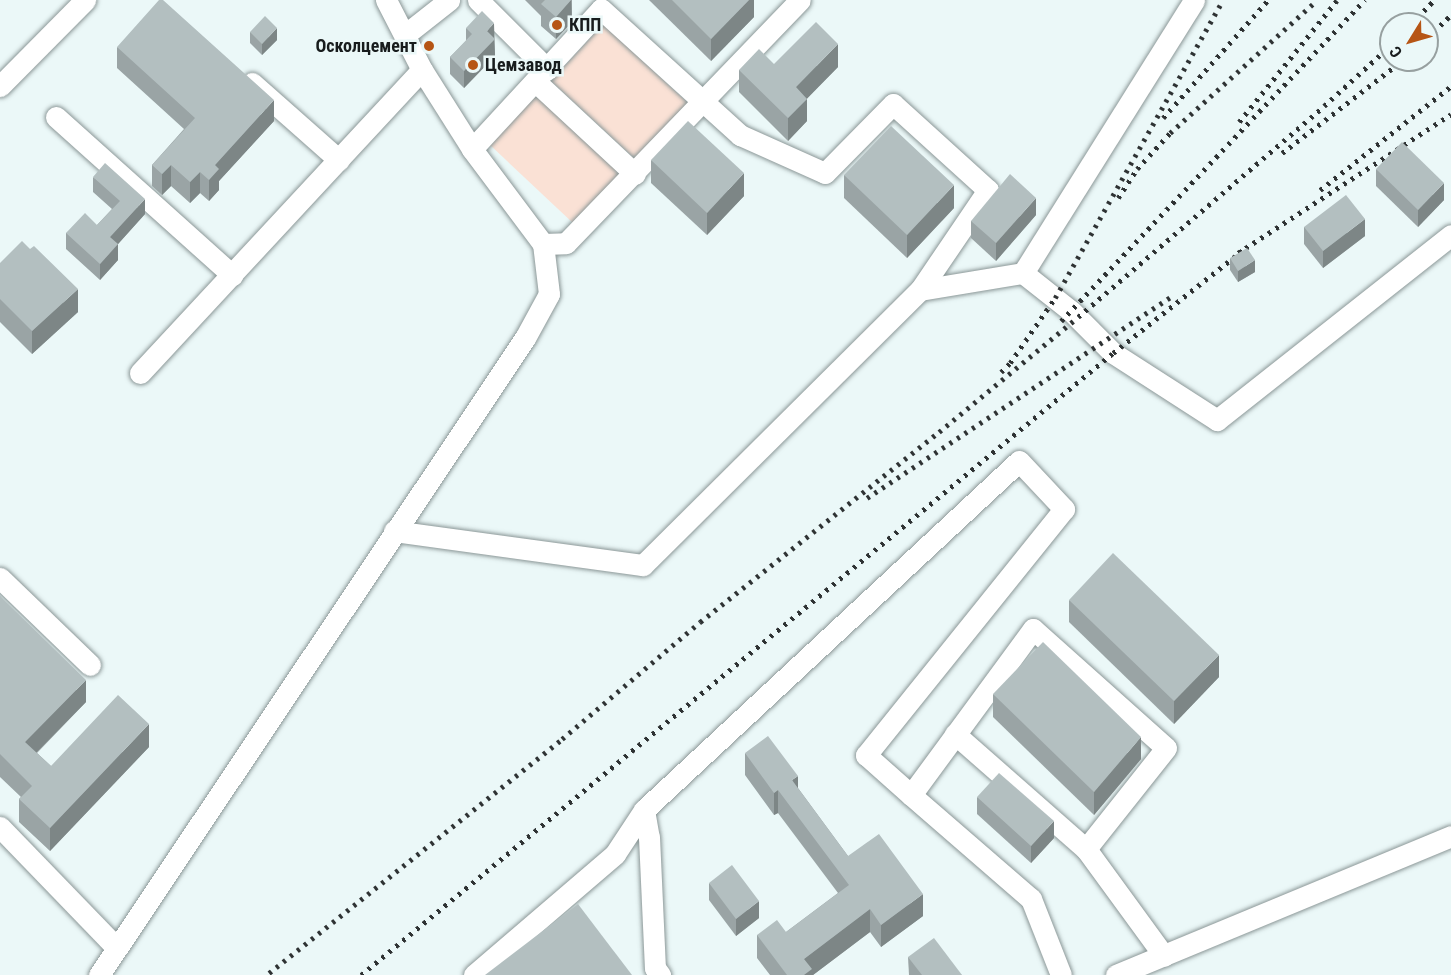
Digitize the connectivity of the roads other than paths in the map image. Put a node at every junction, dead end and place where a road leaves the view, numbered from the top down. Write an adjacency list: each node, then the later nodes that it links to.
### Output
1 (85, 0): 11 (street)
2 (386, 0): 7 (street)
3 (449, 0): 7 (street)
4 (478, 0): 10 (street)
5 (801, 0): 12 (street)
6 (1194, 0): 19 (street)
7 (405, 34): 9 (street)
8 (234, 68): 15 (street)
9 (422, 70): 14 (street); 15 (street)
10 (541, 75): 12 (street); 14 (street); 16 (street)
11 (0, 86)
12 (704, 103): 16 (street); 21 (street)
13 (56, 117): 20 (street)
14 (472, 149): 18 (street)
15 (339, 160): 20 (street)
16 (635, 174): 18 (street)
17 (1450, 237): 19 (street)
18 (543, 244): 23 (street)
19 (1023, 273): 21 (street)
20 (232, 275): 22 (street)
21 (920, 290): 23 (street)
22 (140, 373)
23 (394, 531): 32 (street)
24 (0, 578): 25 (street)
25 (90, 665)
26 (956, 734): 27 (street); 31 (street); 31 (street)
27 (911, 795): 28 (street); 37 (street)
28 (644, 810): 35 (street); 36 (street)
29 (0, 827): 32 (street)
30 (1451, 836): 33 (street)
31 (1086, 849): 33 (street)
32 (117, 948): 34 (street)
33 (1164, 956): 38 (street)
34 (99, 975)
35 (474, 975)
36 (660, 975)
37 (1061, 975)
38 (1116, 975)

